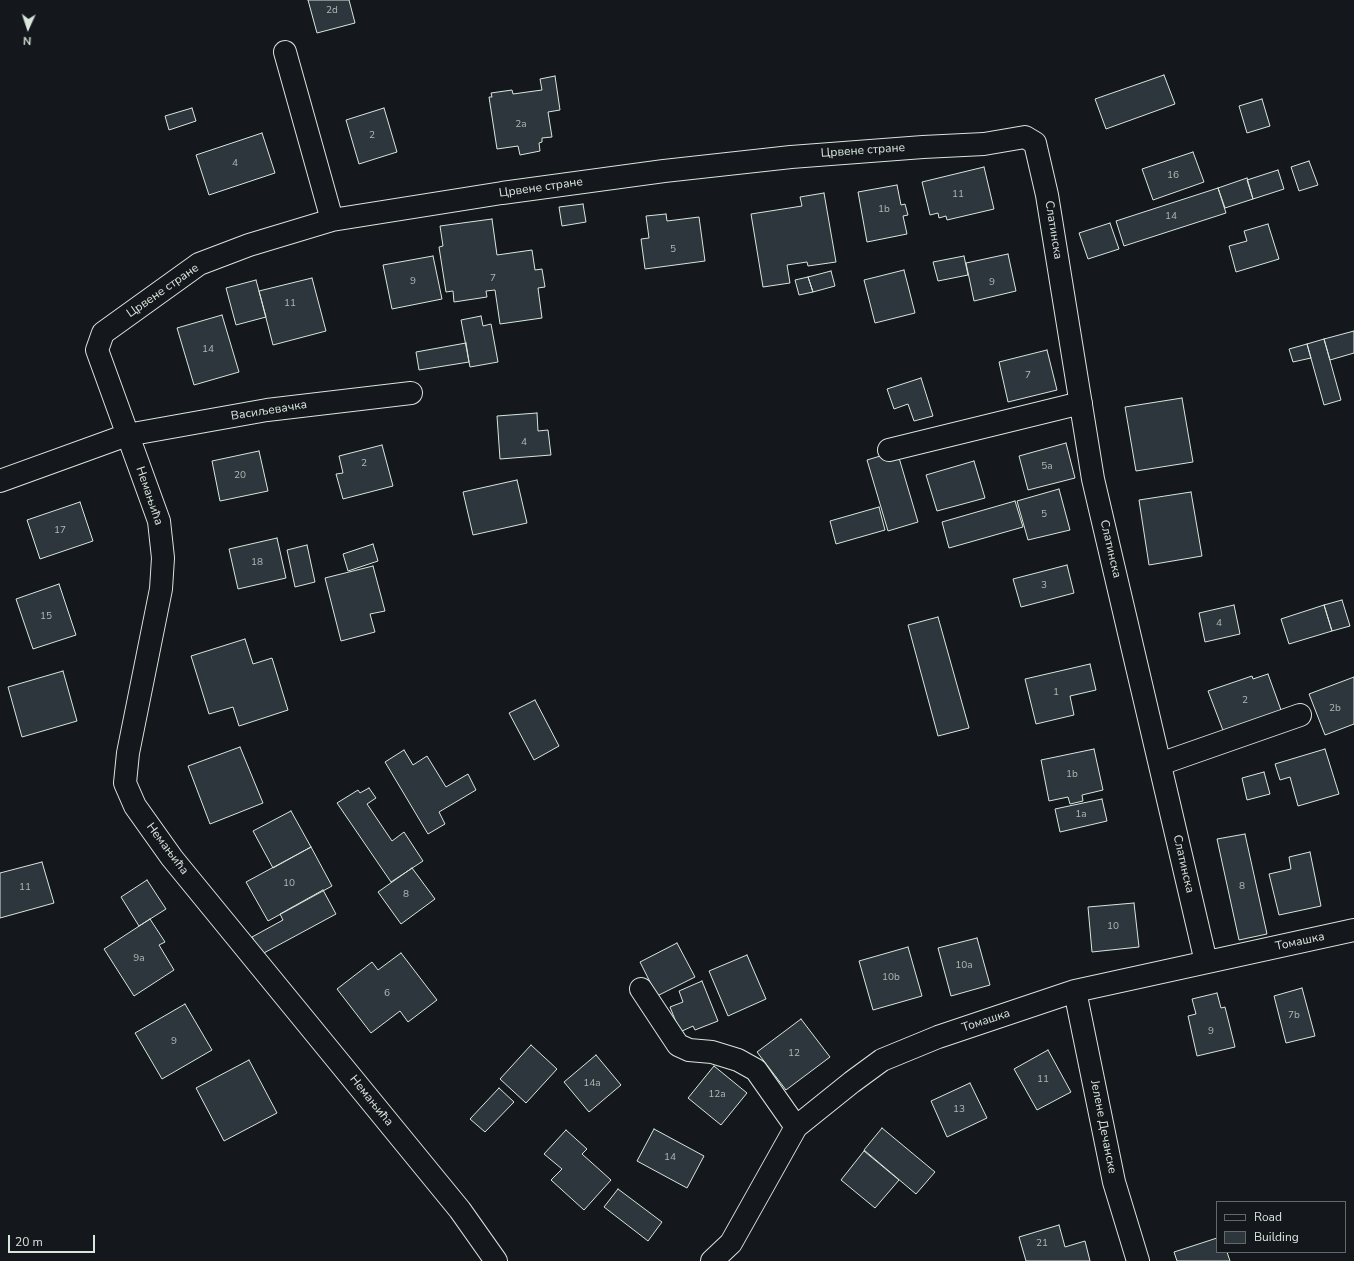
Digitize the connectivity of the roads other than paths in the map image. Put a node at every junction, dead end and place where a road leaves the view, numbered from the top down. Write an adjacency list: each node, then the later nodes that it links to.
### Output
1 (285, 52): 3 (street)
2 (1024, 137): 3 (street, Црвене стране); 6 (street, Слатинска)
3 (332, 220): 4 (street, Црвене стране)
4 (97, 350): 7 (street, Немањића)
5 (411, 393): 7 (street, Васиљевачка)
6 (1081, 403): 8 (street); 11 (street, Слатинска)
7 (127, 435): 9 (street, Васиљевачка); 17 (street, Немањића)
8 (889, 450)
9 (0, 481)
10 (1300, 715): 11 (street)
11 (1160, 764): 13 (street, Слатинска)
12 (1354, 930): 13 (street, Томашка)
13 (1206, 962): 15 (street, Томашка)
14 (641, 989): 16 (street)
15 (1075, 991): 16 (street, Томашка); 19 (street, Јелене Дечанске)
16 (796, 1127): 18 (street, Томашка)
17 (496, 1261)
18 (712, 1261)
19 (1138, 1261)

